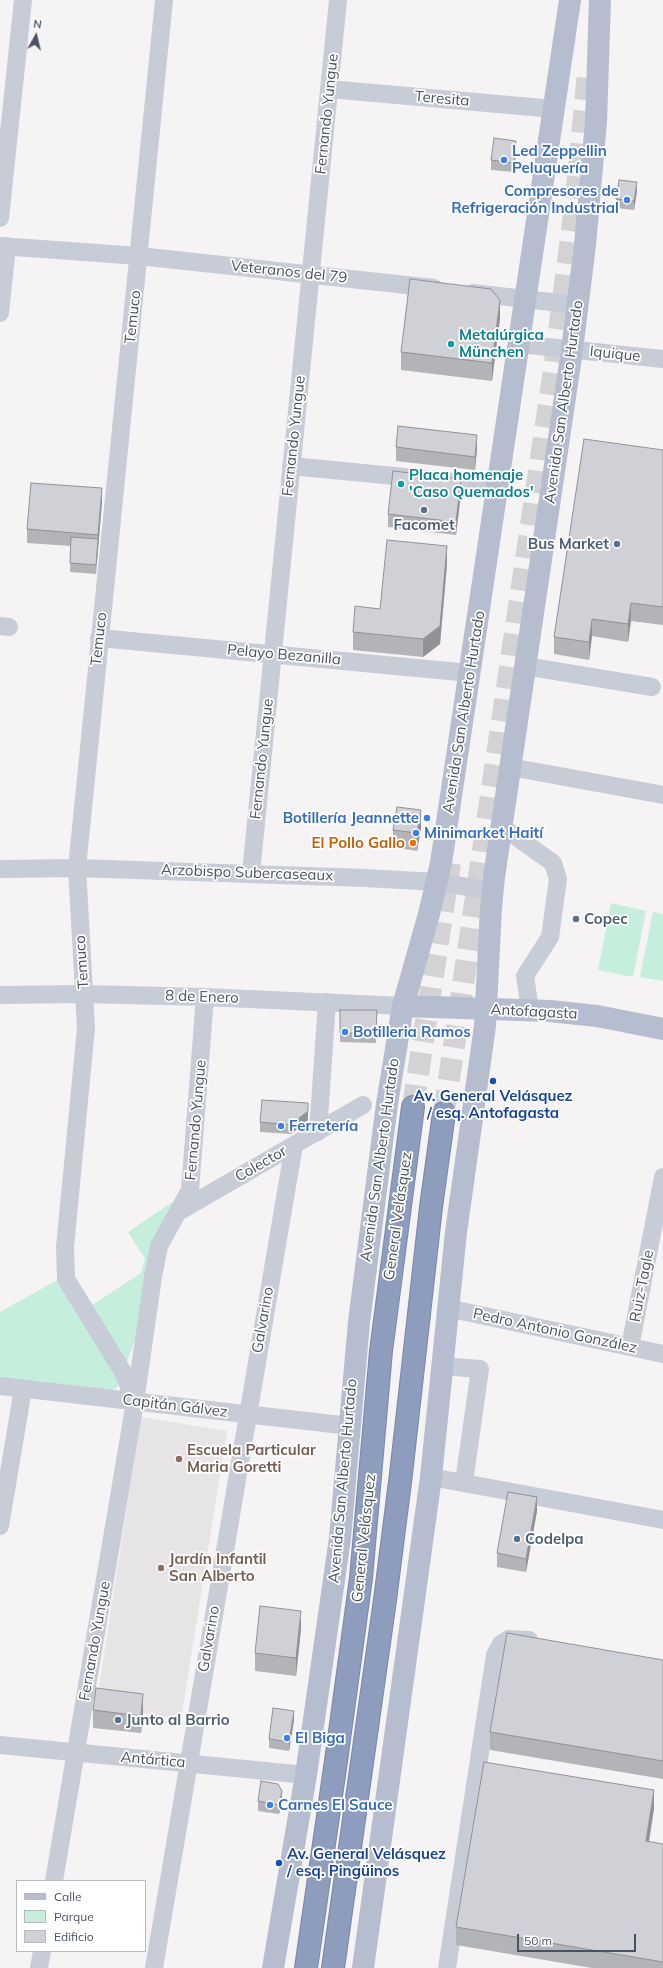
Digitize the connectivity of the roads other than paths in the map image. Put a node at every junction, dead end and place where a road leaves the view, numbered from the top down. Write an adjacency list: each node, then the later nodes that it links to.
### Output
1 (23, 0): 7 (street)
2 (164, 0): 11 (street, Temuco)
3 (338, 0): 6 (street, Fernando Yungue)
4 (570, 0): 8 (main road, Avenida San Alberto Hurtado)
5 (600, 0): 14 (main road, Avenida San Alberto Hurtado)
6 (329, 89): 8 (street, Teresita); 12 (street, Fernando Yungue)
7 (7, 91): 9 (street)
8 (554, 109): 13 (main road, Avenida San Alberto Hurtado)
9 (0, 218)
10 (3, 246): 11 (street, Veteranos del 79); 15 (street)
11 (139, 256): 12 (street, Veteranos del 79); 21 (street, Temuco)
12 (311, 275): 13 (street, Veteranos del 79); 19 (street, Fernando Yungue)
13 (526, 298): 14 (street, Veteranos del 79); 16 (main road, Avenida San Alberto Hurtado)
14 (578, 305): 17 (main road, Avenida San Alberto Hurtado)
15 (0, 313)
16 (519, 344): 17 (street, Iquique); 20 (main road, Avenida San Alberto Hurtado)
17 (572, 350): 18 (street, Iquique); 23 (main road, Avenida San Alberto Hurtado)
18 (663, 359)
19 (291, 466): 20 (street); 22 (street, Fernando Yungue)
20 (498, 486): 24 (main road, Avenida San Alberto Hurtado)
21 (99, 638): 22 (street, Pelayo Bezanilla); 29 (street, Temuco)
22 (273, 654): 24 (street, Pelayo Bezanilla); 31 (street, Fernando Yungue)
23 (525, 666): 25 (street); 26 (main road, Avenida San Alberto Hurtado)
24 (470, 673): 32 (main road, Avenida San Alberto Hurtado)
25 (652, 687)
26 (510, 767): 27 (street); 28 (main road, Avenida San Alberto Hurtado)
27 (663, 795)
28 (501, 826): 33 (main road, Avenida San Alberto Hurtado); 40 (street)
29 (77, 868): 30 (street, Arzobispo Subercaseaux); 31 (street, Arzobispo Subercaseaux); 35 (street, Temuco)
30 (0, 869)
31 (251, 873): 32 (street, Arzobispo Subercaseaux)
32 (437, 882): 33 (street, Arzobispo Subercaseaux); 39 (main road, Avenida San Alberto Hurtado)
33 (493, 891): 34 (main road, Avenida San Alberto Hurtado)
34 (488, 980): 40 (main road); 41 (main road, Avenida San Alberto Hurtado)
35 (84, 994): 36 (street, 8 de Enero); 37 (street, 8 de Enero); 56 (street, Temuco)
36 (0, 995)
37 (205, 997): 38 (street, 8 de Enero); 49 (street, Fernando Yungue)
38 (327, 1002): 39 (street, 8 de Enero); 46 (street)
39 (404, 1006): 41 (main road, Antofagasta); 58 (main road, Avenida San Alberto Hurtado)
40 (530, 1009): 41 (main road, Antofagasta); 42 (main road, Antofagasta)
41 (487, 1010): 50 (main road, Avenida San Alberto Hurtado)
42 (663, 1029)
43 (363, 1105): 46 (street, Colector)
44 (413, 1107): 69 (highway, General Velásquez)
45 (444, 1113): 76 (highway, General Velásquez)
46 (318, 1132): 47 (street, Colector)
47 (294, 1146): 49 (street, Colector); 57 (street, Galvarino)
48 (663, 1177): 51 (street, Ruiz-Tagle)
49 (180, 1211): 56 (street, Fernando Yungue)
50 (447, 1308): 51 (street, Pedro Antonio González); 53 (main road, Avenida San Alberto Hurtado)
51 (630, 1347): 52 (street, Pedro Antonio González)
52 (663, 1354)
53 (442, 1366): 59 (main road, Avenida San Alberto Hurtado); 60 (street)
54 (0, 1386): 55 (street, Capitán Gálvez)
55 (23, 1389): 56 (street, Capitán Gálvez); 62 (street)
56 (135, 1402): 57 (street, Capitán Gálvez); 65 (street, Fernando Yungue)
57 (246, 1415): 58 (street, Capitán Gálvez); 66 (street, Galvarino)
58 (350, 1426): 67 (main road, Avenida San Alberto Hurtado)
59 (431, 1477): 60 (street); 77 (main road, Avenida San Alberto Hurtado)
60 (464, 1482): 61 (street)
61 (663, 1520)
62 (0, 1526)
63 (543, 1642): 78 (street)
64 (0, 1746): 65 (street, Antártica)
65 (76, 1753): 66 (street, Antártica); 68 (street, Fernando Yungue)
66 (188, 1763): 67 (street, Antártica); 72 (street, Galvarino)
67 (306, 1775): 73 (main road, Avenida San Alberto Hurtado)
68 (54, 1880)
69 (318, 1887): 74 (highway); 75 (highway, General Velásquez)
70 (42, 1952): 71 (street)
71 (39, 1968)
72 (154, 1968)
73 (273, 1968)
74 (297, 1968)
75 (306, 1968)
76 (333, 1968)
77 (363, 1968)
78 (446, 1968)

